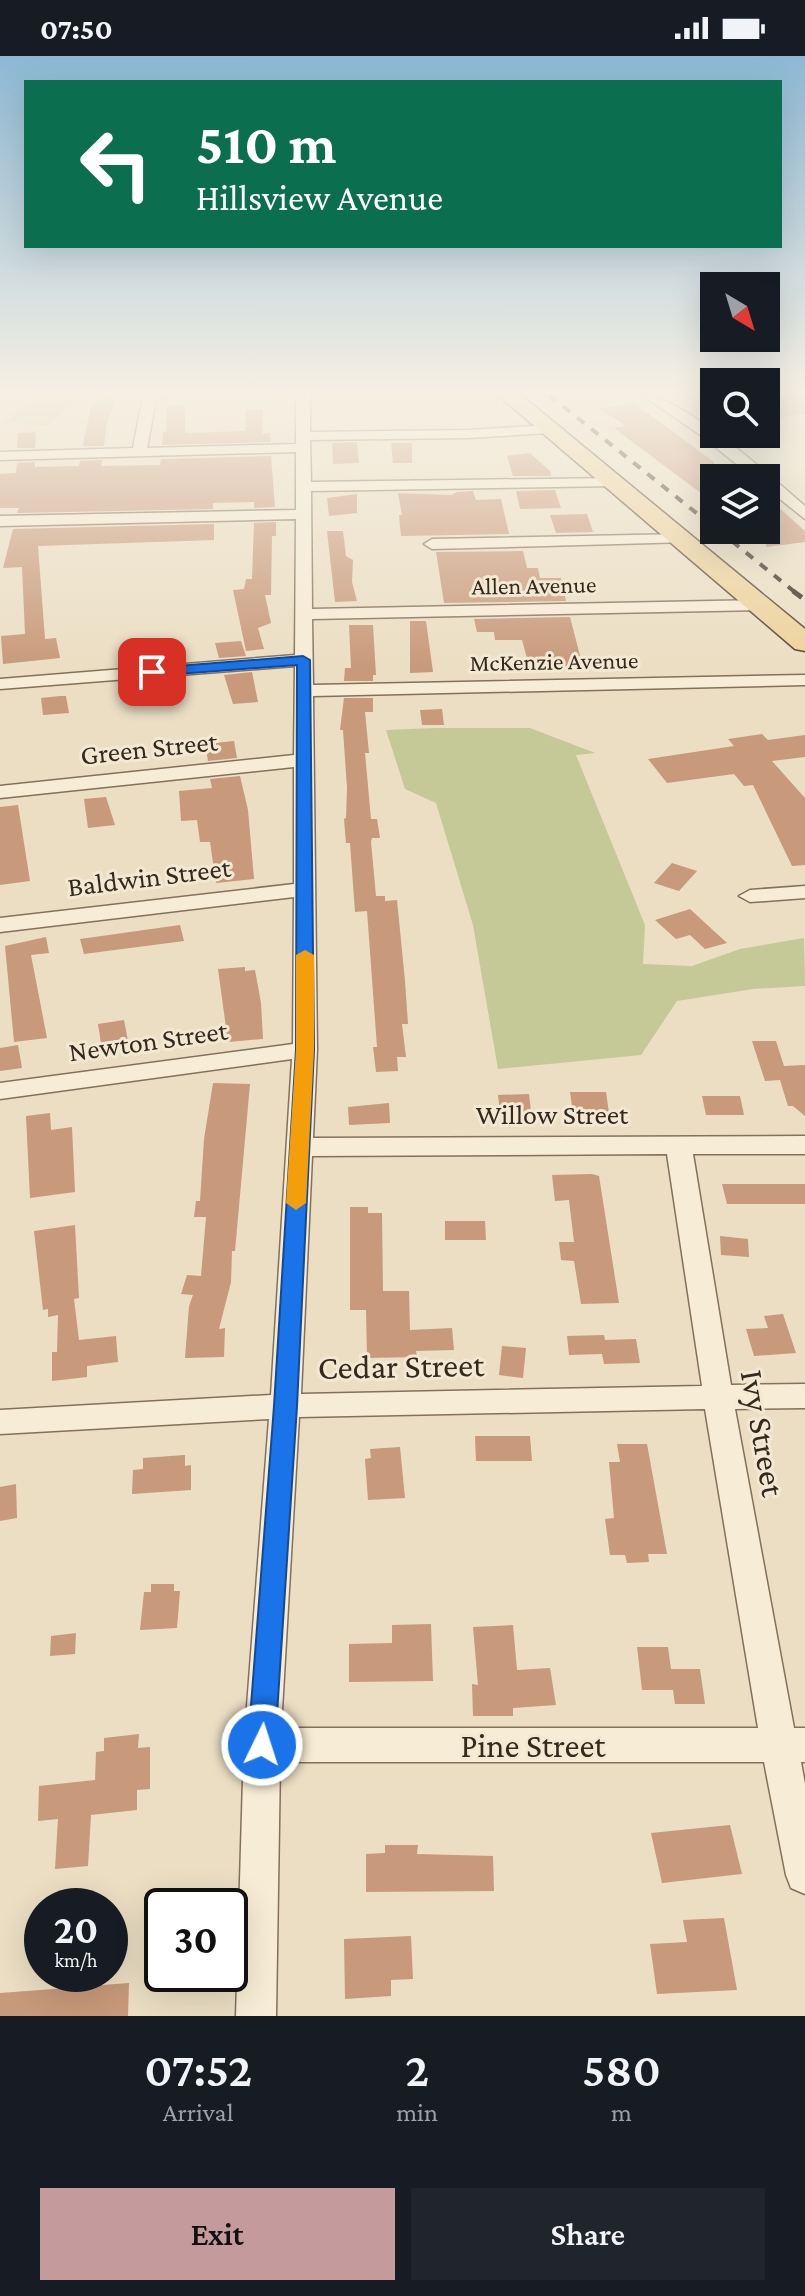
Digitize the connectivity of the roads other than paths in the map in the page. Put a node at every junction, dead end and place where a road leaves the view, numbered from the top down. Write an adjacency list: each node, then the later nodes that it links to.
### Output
1 (337, 486): 3 (street)
2 (619, 486): 8 (main road)
3 (304, 487): 5 (street)
4 (780, 492): 6 (street)
5 (304, 514): 7 (street); 11 (street)
6 (805, 514)
7 (0, 521)
8 (684, 539): 9 (street); 10 (main road)
9 (432, 544)
10 (763, 605): 11 (street, Allen Avenue); 12 (main road)
11 (305, 614): 13 (street)
12 (805, 643)
13 (303, 660): 15 (street); 16 (street)
14 (805, 680): 16 (street, McKenzie Avenue)
15 (0, 684)
16 (304, 691): 17 (street)
17 (304, 760): 18 (street, Green Street); 19 (street)
18 (0, 792)
19 (305, 889): 22 (street, Baldwin Street); 23 (street)
20 (805, 892): 21 (street)
21 (750, 896)
22 (0, 925)
23 (305, 1050): 24 (street, Newton Street); 27 (street)
24 (0, 1091)
25 (679, 1145): 26 (street, Willow Street); 27 (street, Willow Street); 29 (street, Ivy Street)
26 (805, 1145)
27 (299, 1147): 30 (street)
28 (805, 1396): 29 (street, Cedar Street)
29 (718, 1397): 30 (street, Cedar Street); 33 (street, Ivy Street)
30 (285, 1406): 31 (street, Cedar Street); 32 (street)
31 (0, 1422)
32 (262, 1745): 33 (street, Pine Street); 35 (street)
33 (792, 1745): 34 (street, Ivy Street)
34 (805, 1875)
35 (256, 2016)

